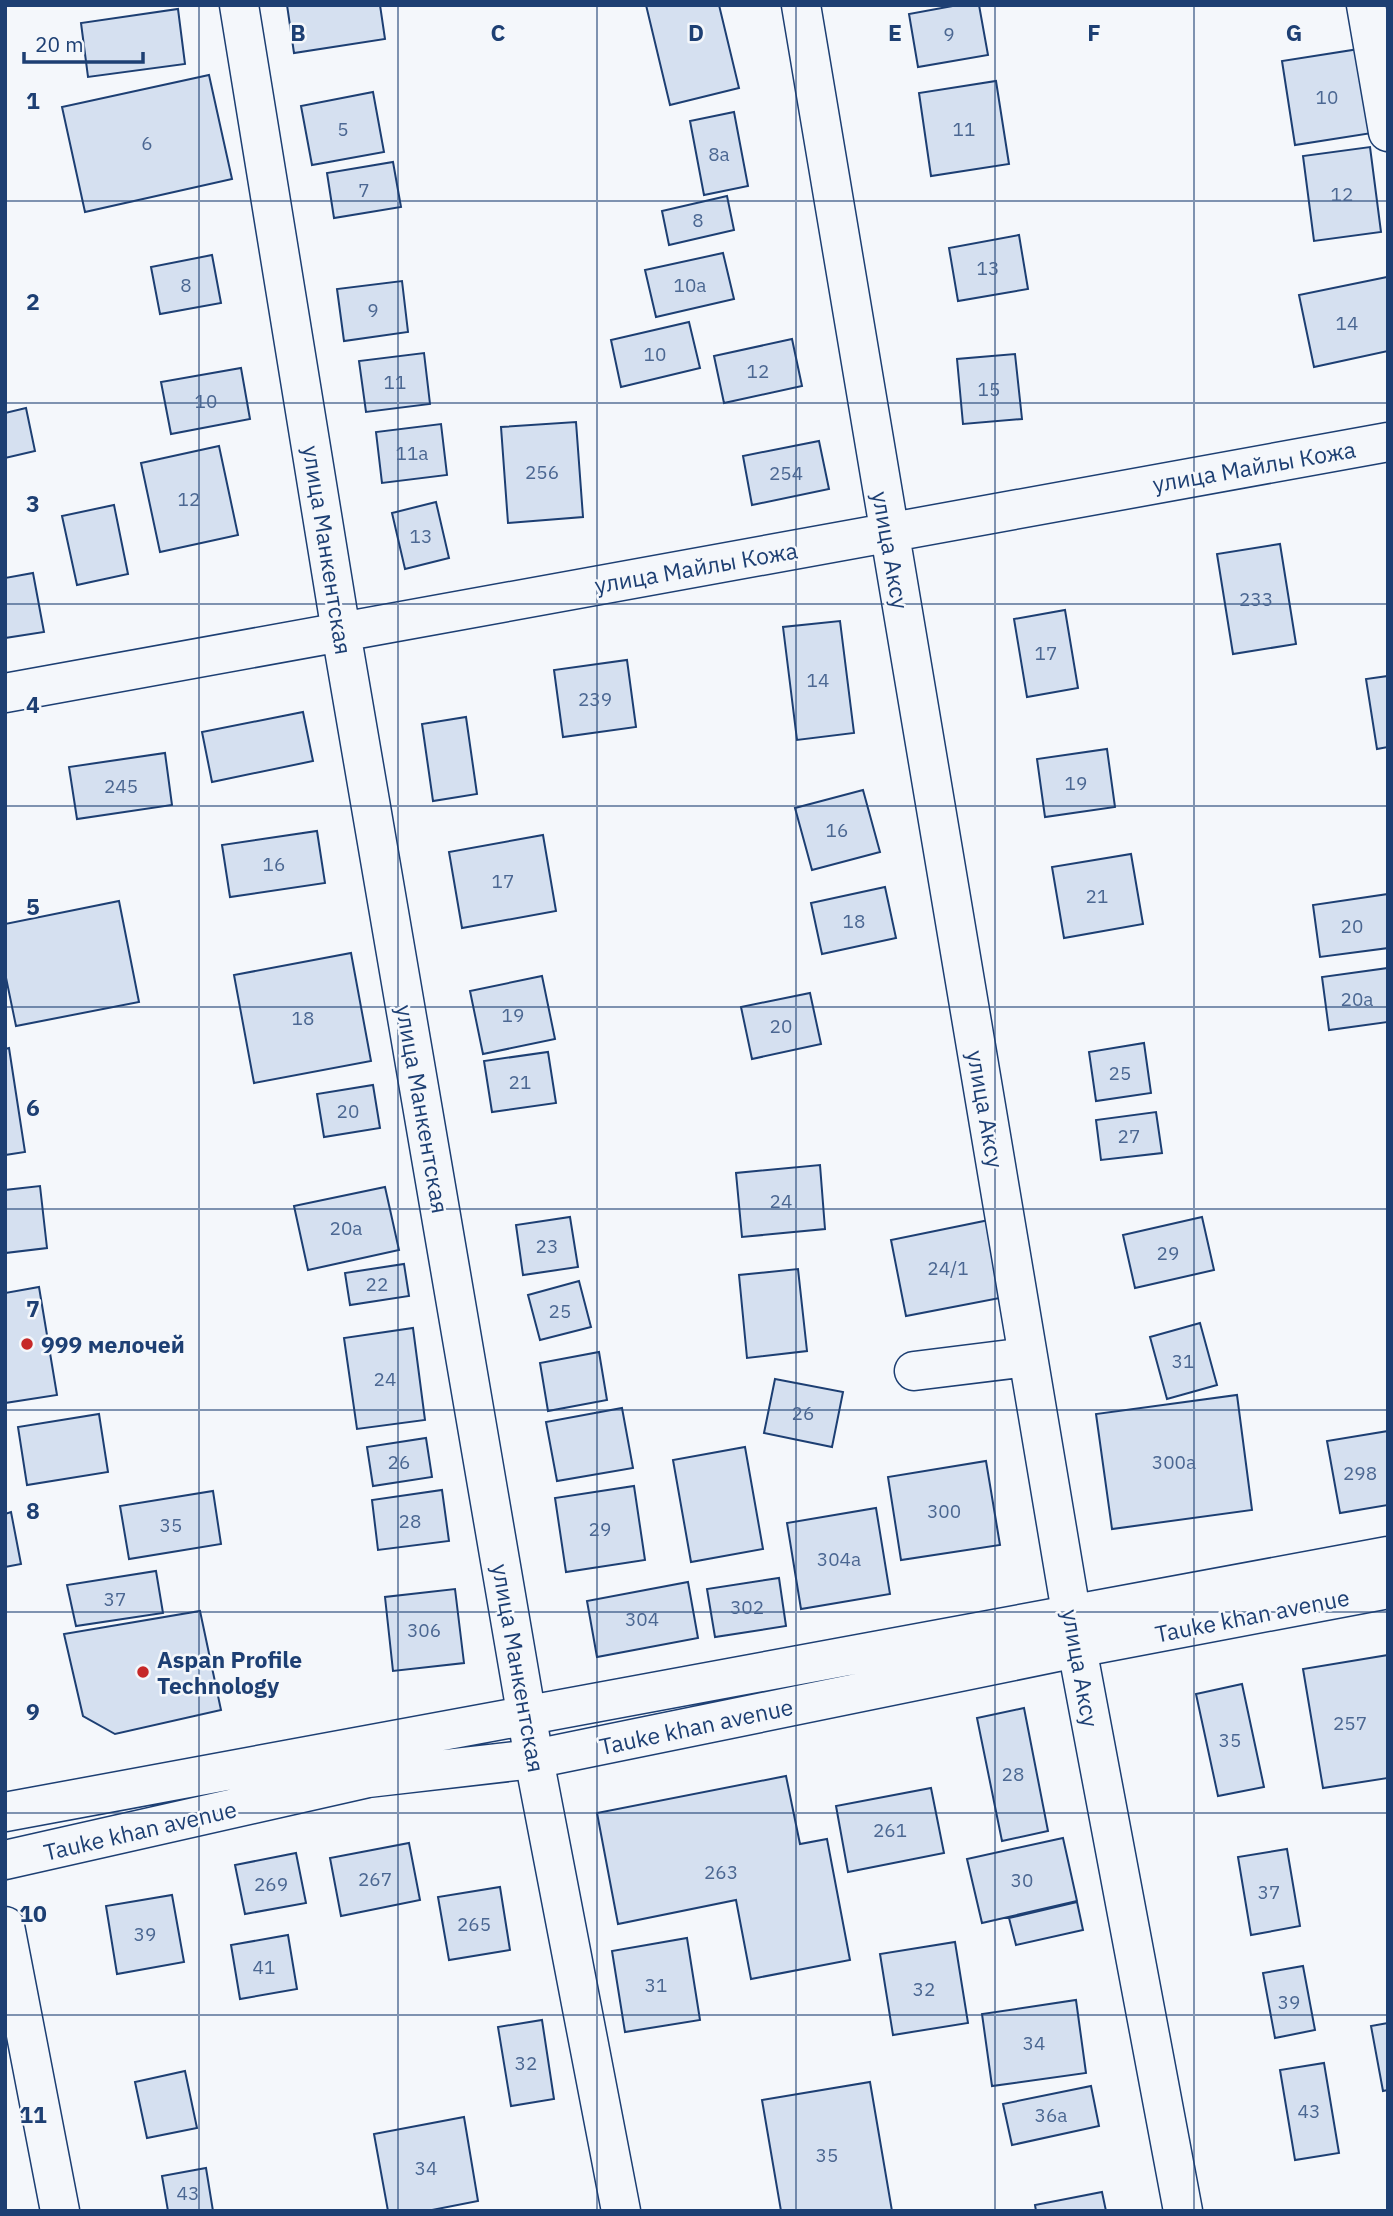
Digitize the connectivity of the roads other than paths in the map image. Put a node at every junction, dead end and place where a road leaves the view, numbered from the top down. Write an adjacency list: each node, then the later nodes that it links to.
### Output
1 (239, 5): 7 (street, улица Манкентская)
2 (801, 5): 6 (street, улица Аксу)
3 (1366, 5): 4 (street)
4 (1388, 132)
5 (1388, 442): 6 (street, улица Майлы Кожа)
6 (888, 532): 7 (street, улица Майлы Кожа); 9 (street, улица Аксу)
7 (341, 632): 8 (street, улица Майлы Кожа); 14 (street, улица Манкентская)
8 (5, 693)
9 (1028, 1357): 10 (street); 13 (street, улица Аксу)
10 (914, 1371)
11 (1388, 1556): 13 (street, Tauke khan avenue)
12 (1388, 1590): 13 (street, Tauke khan avenue)
13 (1074, 1631): 14 (street, Tauke khan avenue); 15 (street, Tauke khan avenue); 21 (street, улица Аксу)
14 (527, 1716): 15 (street, улица Манкентская); 16 (street, Tauke khan avenue)
15 (534, 1759): 17 (street, Tauke khan avenue); 20 (street, улица Манкентская)
16 (5, 1812)
17 (5, 1860)
18 (5, 1926): 19 (street)
19 (60, 2211)
20 (621, 2211)
21 (1183, 2211)

